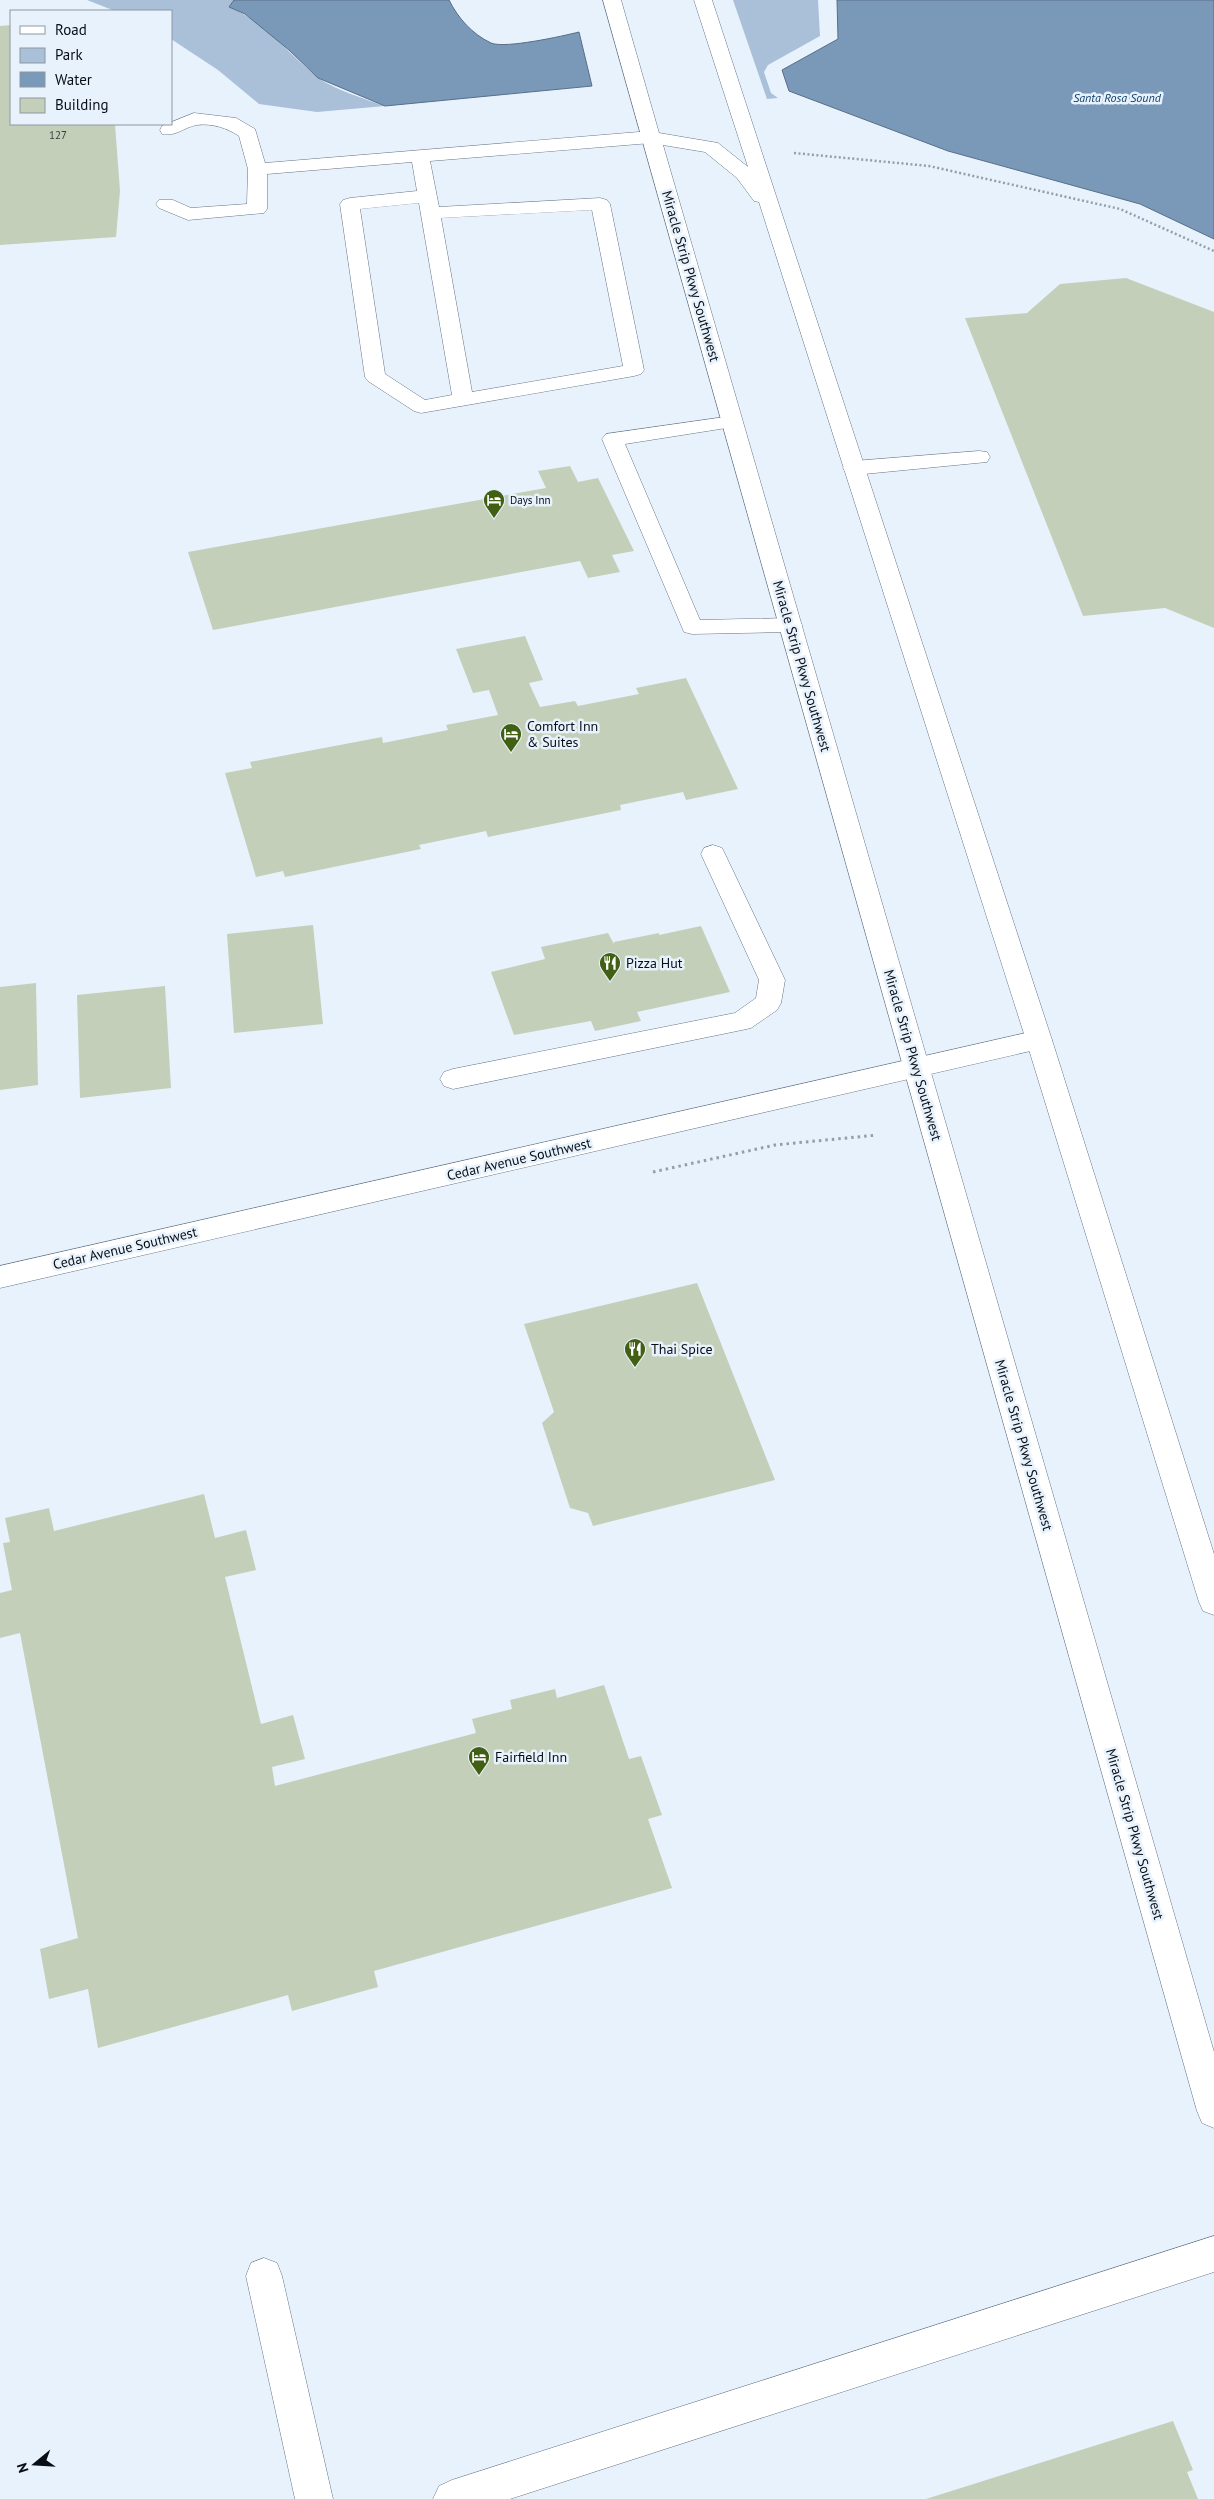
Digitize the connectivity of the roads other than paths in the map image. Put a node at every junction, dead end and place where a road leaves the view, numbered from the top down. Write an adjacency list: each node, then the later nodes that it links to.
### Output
1 (612, 0): 4 (main road, Miracle Strip Pkwy Southwest)
2 (703, 0): 9 (main road)
3 (170, 130): 6 (main road)
4 (652, 137): 5 (main road); 9 (main road); 11 (main road, Miracle Strip Pkwy Southwest)
5 (420, 156): 6 (main road); 8 (main road)
6 (257, 169): 7 (main road)
7 (166, 204)
8 (428, 204): 10 (main road); 10 (main road); 10 (main road)
9 (771, 211): 13 (main road)
10 (463, 399)
11 (732, 422): 14 (main road, Miracle Strip Pkwy Southwest); 14 (main road)
12 (979, 457): 13 (main road)
13 (854, 468): 16 (main road)
14 (791, 625): 17 (main road, Miracle Strip Pkwy Southwest)
15 (713, 854): 18 (main road)
16 (1039, 1040): 17 (main road, Cedar Avenue Southwest); 20 (main road)
17 (917, 1068): 19 (main road, Cedar Avenue Southwest); 21 (main road, Miracle Strip Pkwy Southwest)
18 (452, 1079)
19 (0, 1276)
20 (1214, 1602)
21 (1214, 2110)
22 (1214, 2254): 25 (main road)
23 (264, 2276): 24 (main road)
24 (314, 2499)
25 (452, 2499)

